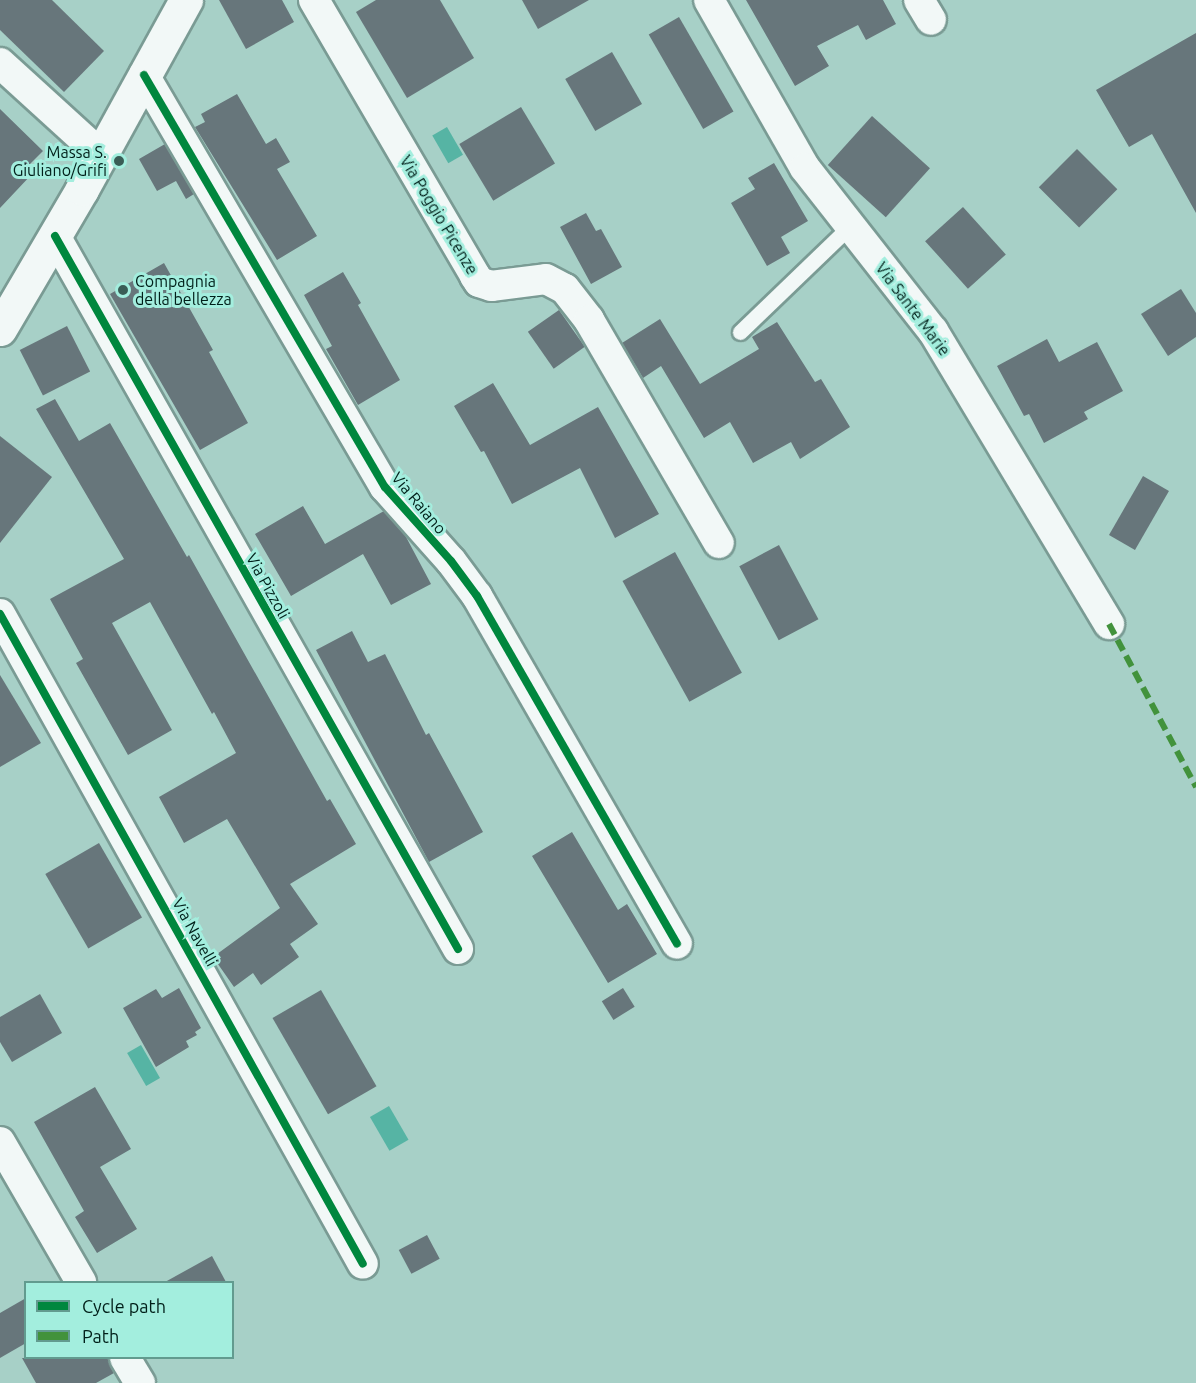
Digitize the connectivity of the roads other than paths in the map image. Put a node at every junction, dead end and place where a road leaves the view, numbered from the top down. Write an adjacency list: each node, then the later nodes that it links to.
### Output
1 (186, 0): 5 (street)
2 (314, 0): 11 (street, Via Poggio Picenze)
3 (709, 0): 7 (street, Via Sante Marie)
4 (0, 63): 6 (street)
5 (144, 75): 6 (street); 14 (street, Via Raiano)
6 (101, 155): 8 (street)
7 (850, 226): 10 (lane); 13 (street, Via Sante Marie)
8 (55, 236): 9 (street); 15 (street, Via Pizzoli)
9 (0, 329)
10 (740, 332)
11 (719, 543)
12 (0, 614): 17 (street, Via Navelli)
13 (1109, 624)
14 (677, 944)
15 (458, 949)
16 (0, 1142): 18 (street)
17 (363, 1264)
18 (80, 1281)
19 (126, 1359): 20 (street)
20 (140, 1383)

